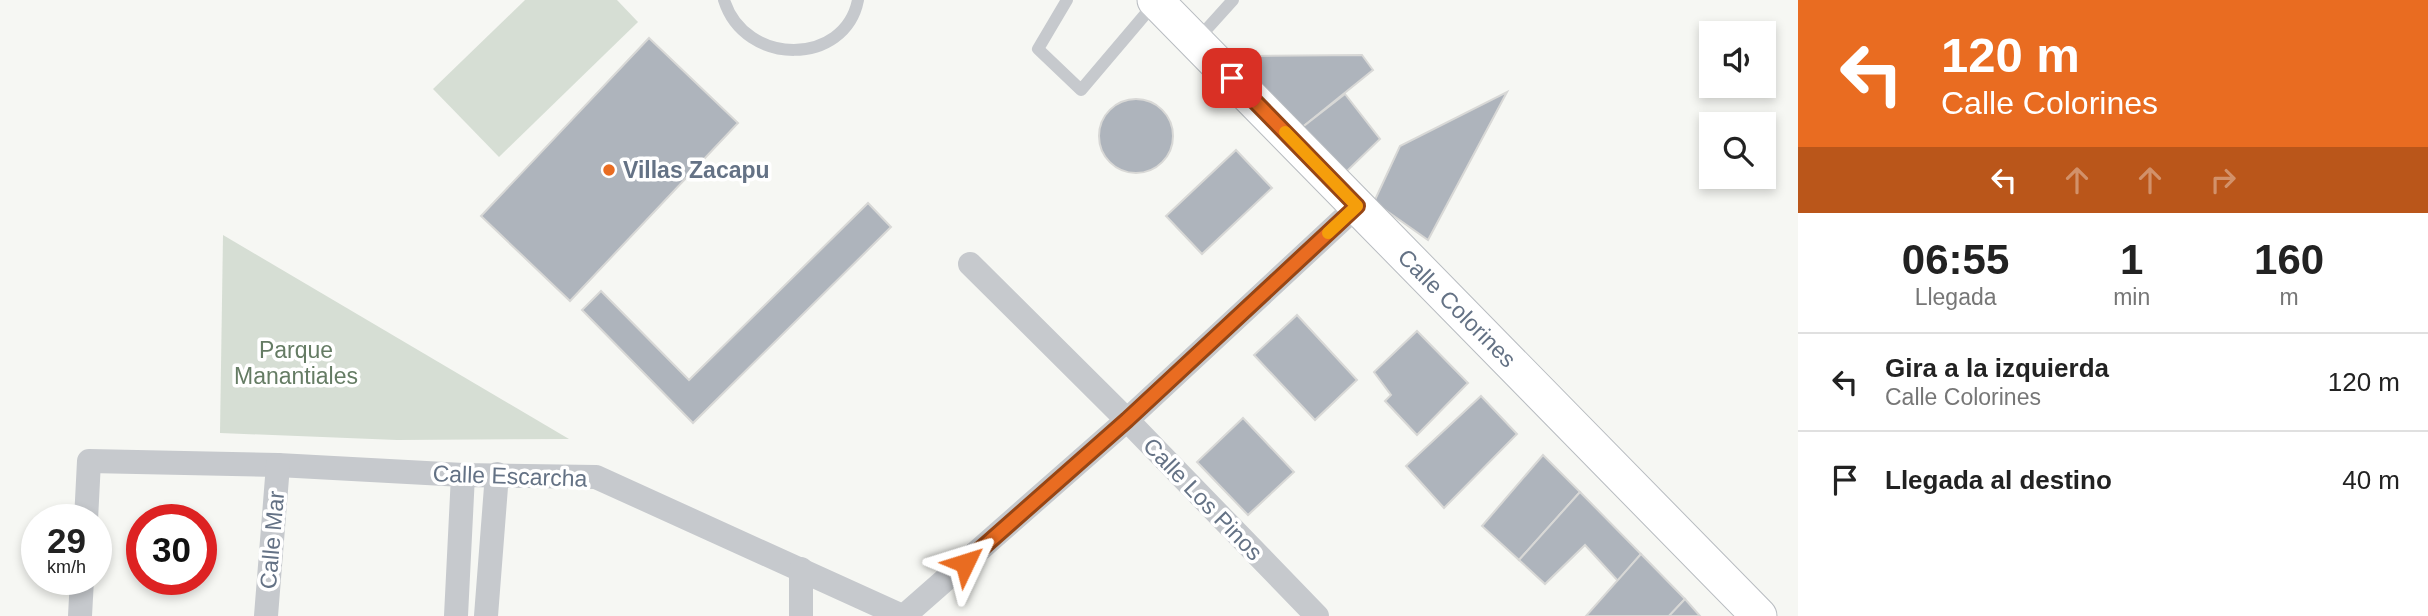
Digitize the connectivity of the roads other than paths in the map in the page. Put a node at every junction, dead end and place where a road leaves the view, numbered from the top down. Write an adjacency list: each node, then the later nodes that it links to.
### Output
1 (724, 0): 2 (lane)
2 (858, 0)
3 (1068, 0): 5 (lane)
4 (1233, 0): 6 (lane)
5 (1156, 1): 6 (main road, Calle Colorines)
6 (1196, 41): 7 (main road, Calle Colorines)
7 (1357, 206): 9 (street); 23 (main road, Calle Colorines)
8 (970, 264): 9 (street, Calle Los Pinos)
9 (1127, 420): 21 (street); 22 (street, Calle Los Pinos)
10 (278, 465): 12 (street, Calle Escarcha); 13 (street, Calle Escarcha); 17 (street, Calle Mar)
11 (497, 474): 12 (street, Calle Escarcha); 14 (street, Calle Escarcha); 19 (street)
12 (463, 475): 18 (street)
13 (87, 504)
14 (801, 569): 20 (street); 21 (street, Calle Escarcha)
15 (81, 595): 16 (street)
16 (80, 616)
17 (266, 616)
18 (456, 616)
19 (486, 616)
20 (801, 616)
21 (903, 616)
22 (1317, 616)
23 (1759, 616)

